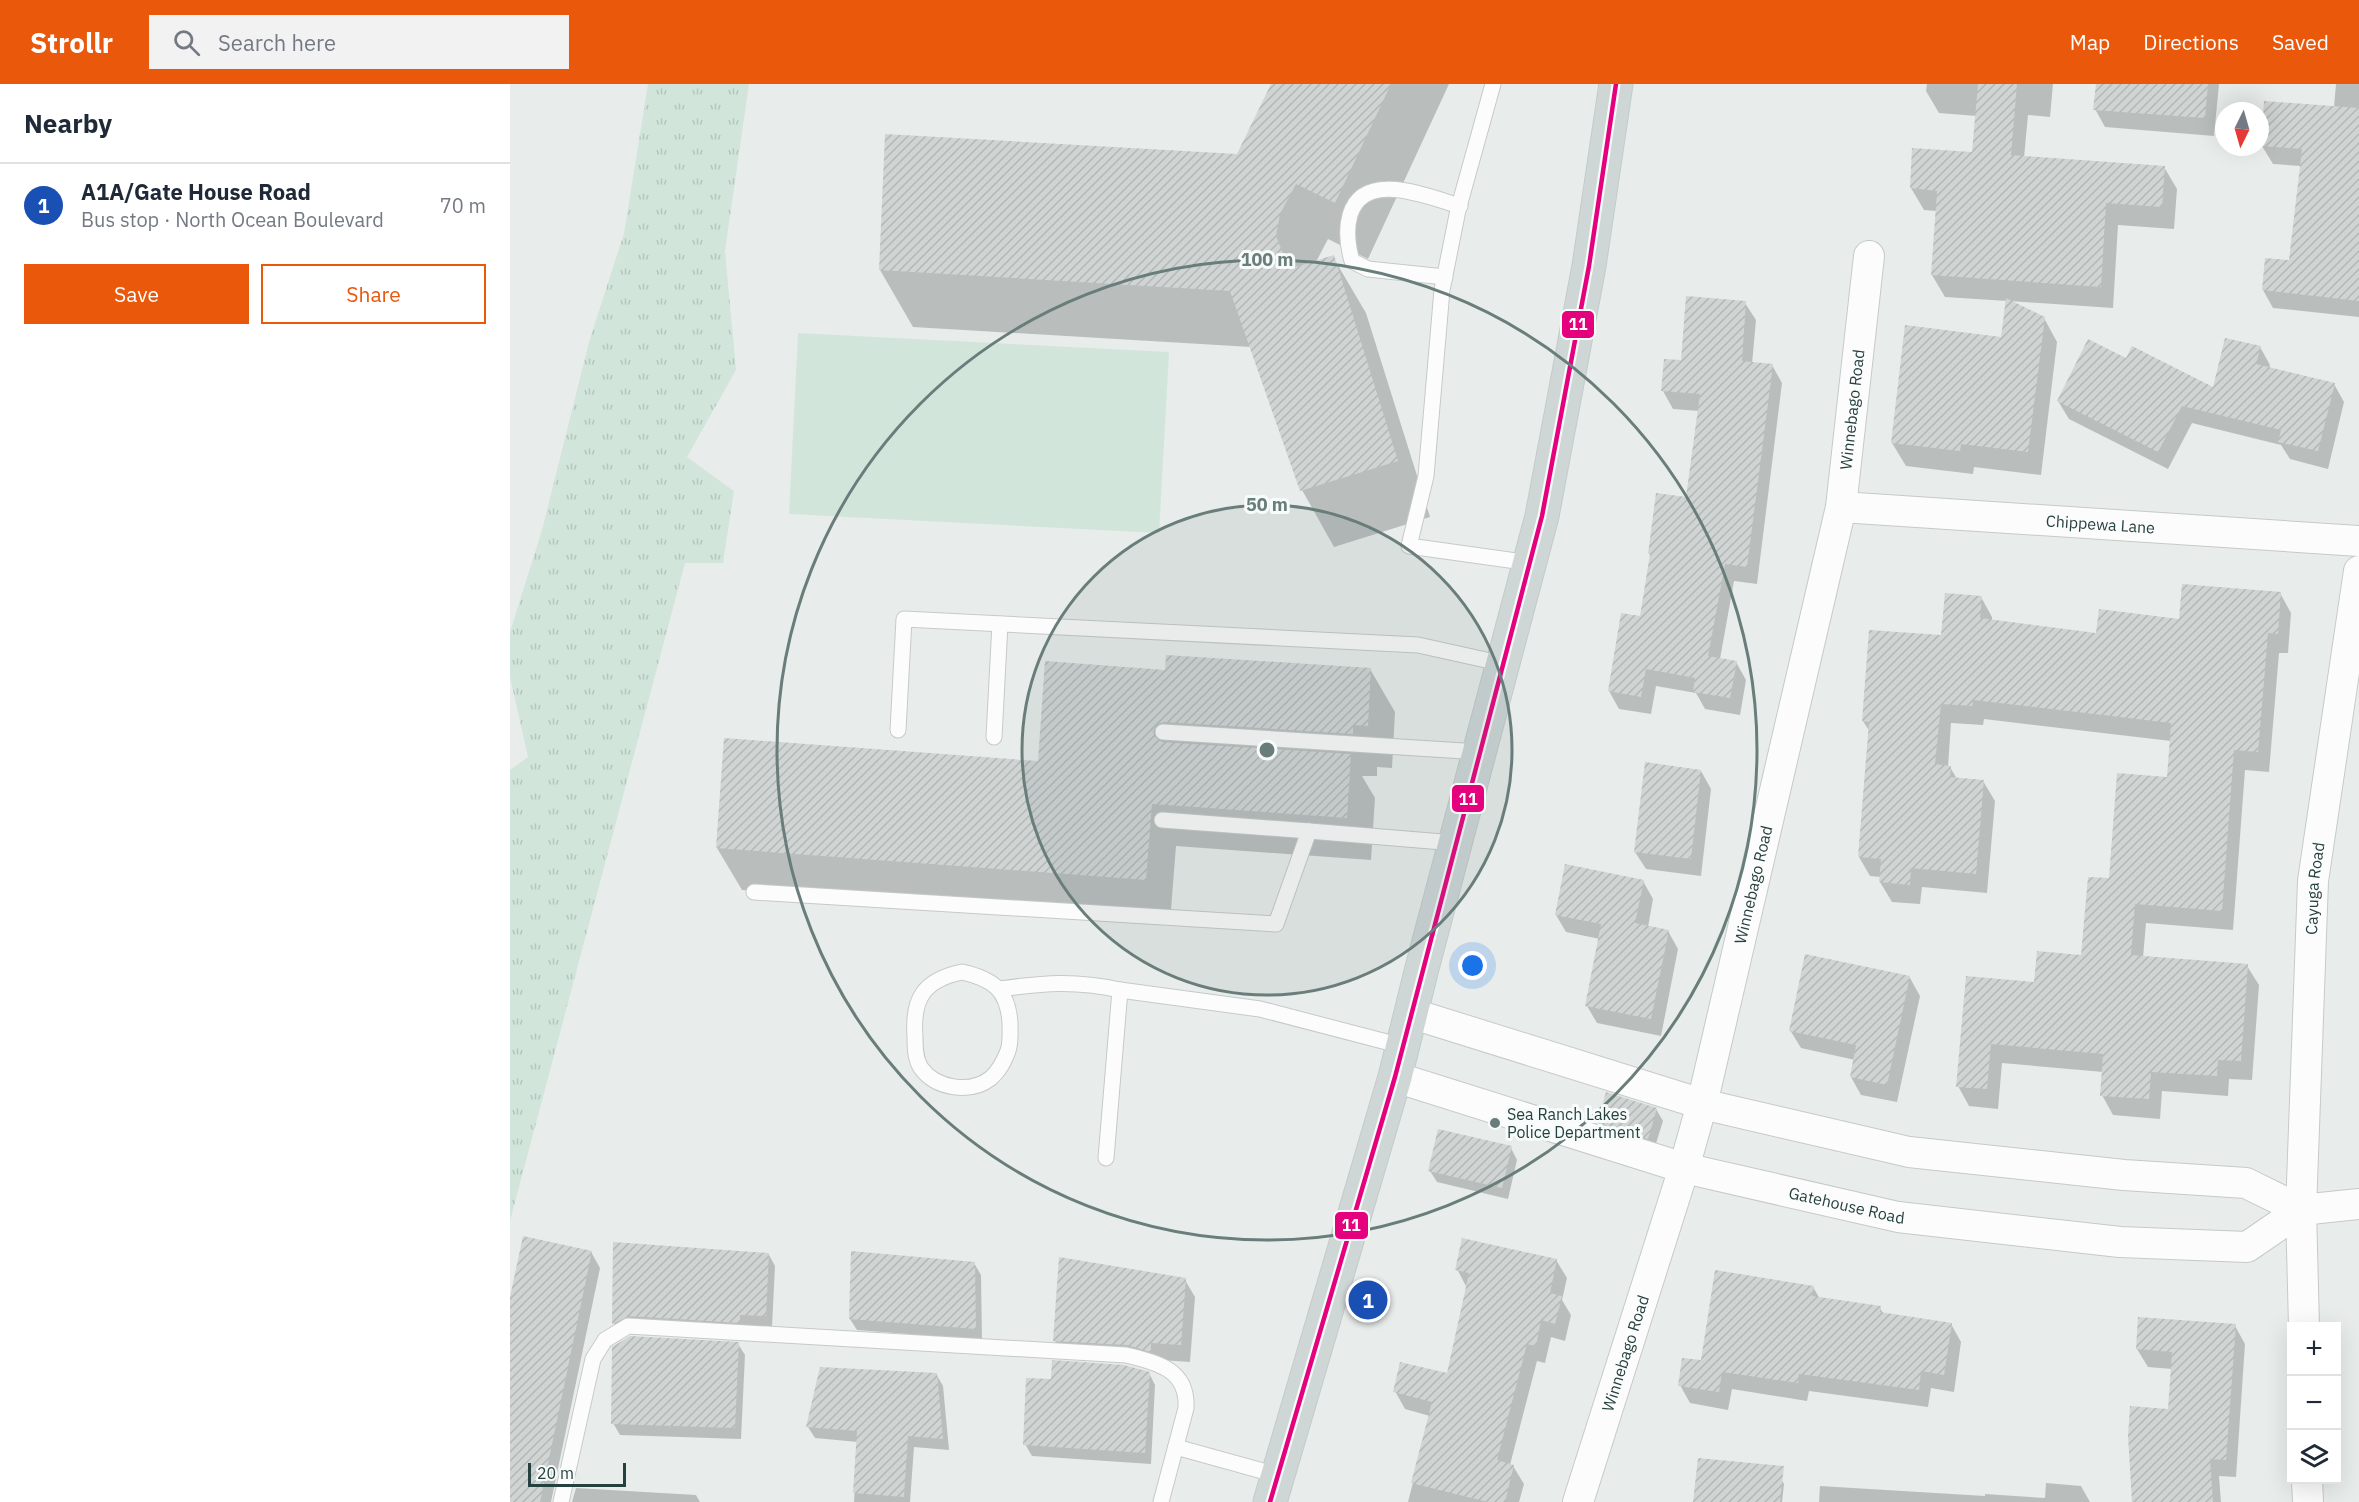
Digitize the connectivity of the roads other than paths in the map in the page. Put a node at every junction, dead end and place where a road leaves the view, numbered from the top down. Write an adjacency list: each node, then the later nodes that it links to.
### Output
1 (1493, 84): 3 (lane)
2 (1616, 84): 8 (main road)
3 (1460, 206): 5 (lane); 5 (lane)
4 (1869, 256): 6 (street, Winnebago Road)
5 (1445, 277): 8 (lane)
6 (1841, 507): 7 (street, Chippewa Lane); 24 (street, Winnebago Road)
7 (2359, 541)
8 (1530, 563): 11 (main road)
9 (2359, 571): 28 (street, Cayuga Road)
10 (1000, 624): 11 (lane); 12 (lane); 14 (lane)
11 (1504, 664): 15 (main road)
12 (898, 730)
13 (1164, 732): 15 (lane)
14 (994, 737)
15 (1480, 752): 18 (main road)
16 (1162, 820): 17 (lane)
17 (1309, 831): 18 (lane); 19 (lane)
18 (1455, 843): 22 (main road)
19 (754, 892)
20 (999, 989): 20 (lane); 21 (lane)
21 (1120, 990): 23 (lane); 25 (lane)
22 (1410, 1013): 23 (main road); 24 (street)
23 (1399, 1062): 26 (street, Gatehouse Road); 32 (main road)
24 (1702, 1104): 26 (street, Winnebago Road); 28 (street)
25 (1106, 1158)
26 (1684, 1168): 28 (street, Gatehouse Road); 35 (street, Winnebago Road)
27 (2359, 1204): 28 (street, Gatehouse Road)
28 (2301, 1210): 29 (street, Cayuga Road)
29 (2304, 1322)
30 (1176, 1447): 32 (lane); 33 (lane); 34 (lane)
31 (2307, 1484): 36 (street)
32 (1274, 1488)
33 (561, 1502)
34 (1161, 1502)
35 (1578, 1502)
36 (2308, 1502)

